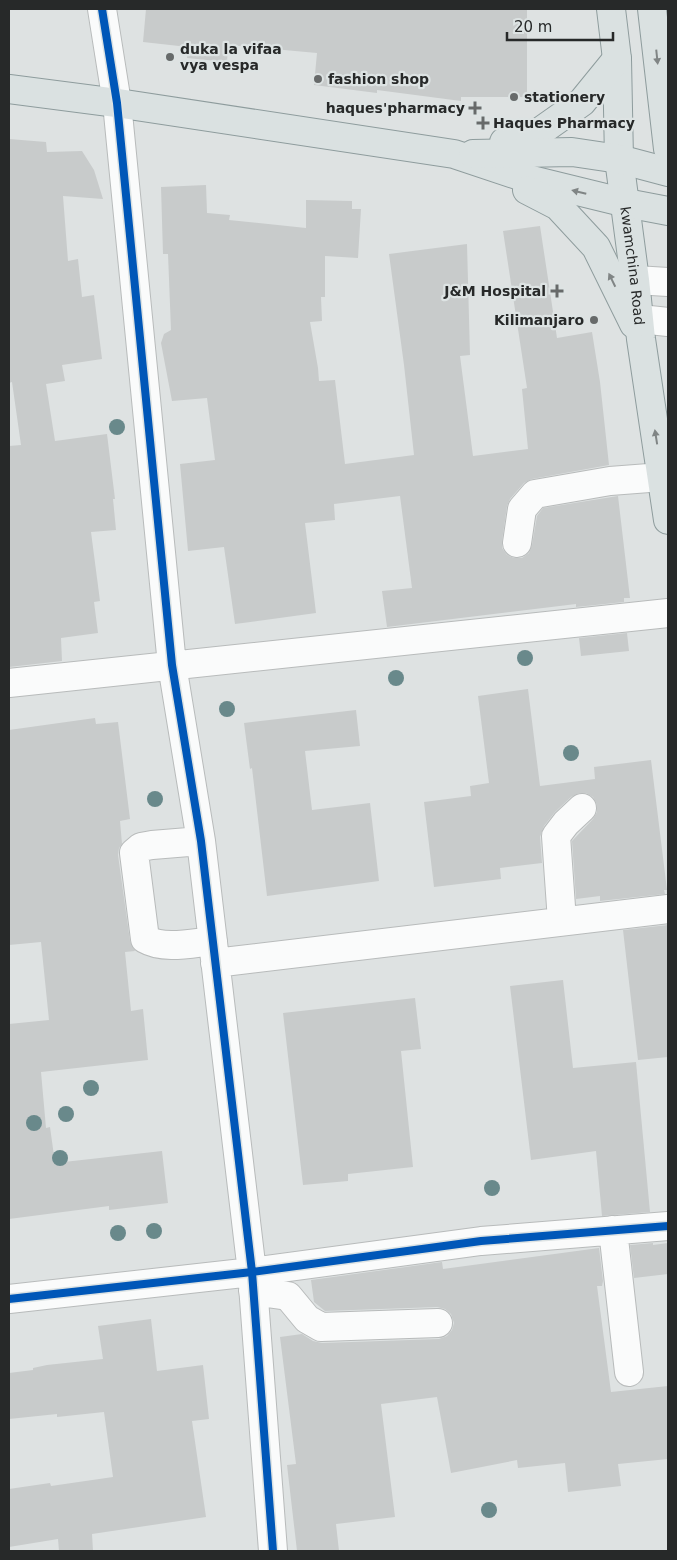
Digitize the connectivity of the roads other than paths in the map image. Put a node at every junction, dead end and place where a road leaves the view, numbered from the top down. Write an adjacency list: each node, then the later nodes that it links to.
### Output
1 (102, 9): 6 (street)
2 (611, 9): 4 (main road, kwamchina Road)
3 (652, 9): 7 (main road, one-way to 7)
4 (617, 58): 8 (main road); 9 (main road, kwamchina Road)
5 (9, 90): 6 (main road)
6 (117, 103): 8 (main road); 21 (street)
7 (668, 149)
8 (454, 154): 9 (main road); 11 (main road, one-way to 8); 16 (main road, one-way to 8)
9 (619, 159): 10 (main road); 11 (main road, kwamchina Road)
10 (668, 172)
11 (626, 203): 12 (main road); 13 (main road, kwamchina Road)
12 (668, 211)
13 (635, 280): 14 (street); 16 (main road, kwamchina Road)
14 (668, 282)
15 (668, 322): 16 (street)
16 (640, 329): 17 (main road, kwamchina Road, one-way to 16)
17 (662, 477): 18 (main road, kwamchina Road); 19 (street)
18 (668, 520)
19 (517, 543)
20 (668, 613): 21 (street)
21 (172, 666): 22 (street); 24 (street)
22 (9, 683)
23 (582, 808): 26 (street)
24 (201, 841): 27 (street); 27 (street)
25 (668, 909): 26 (street)
26 (562, 921): 27 (street)
27 (214, 952): 30 (street)
28 (668, 1226): 29 (street)
29 (613, 1230): 30 (street); 33 (street)
30 (252, 1282): 31 (street); 32 (street); 34 (street)
31 (9, 1299)
32 (438, 1323)
33 (629, 1372)
34 (273, 1551)

